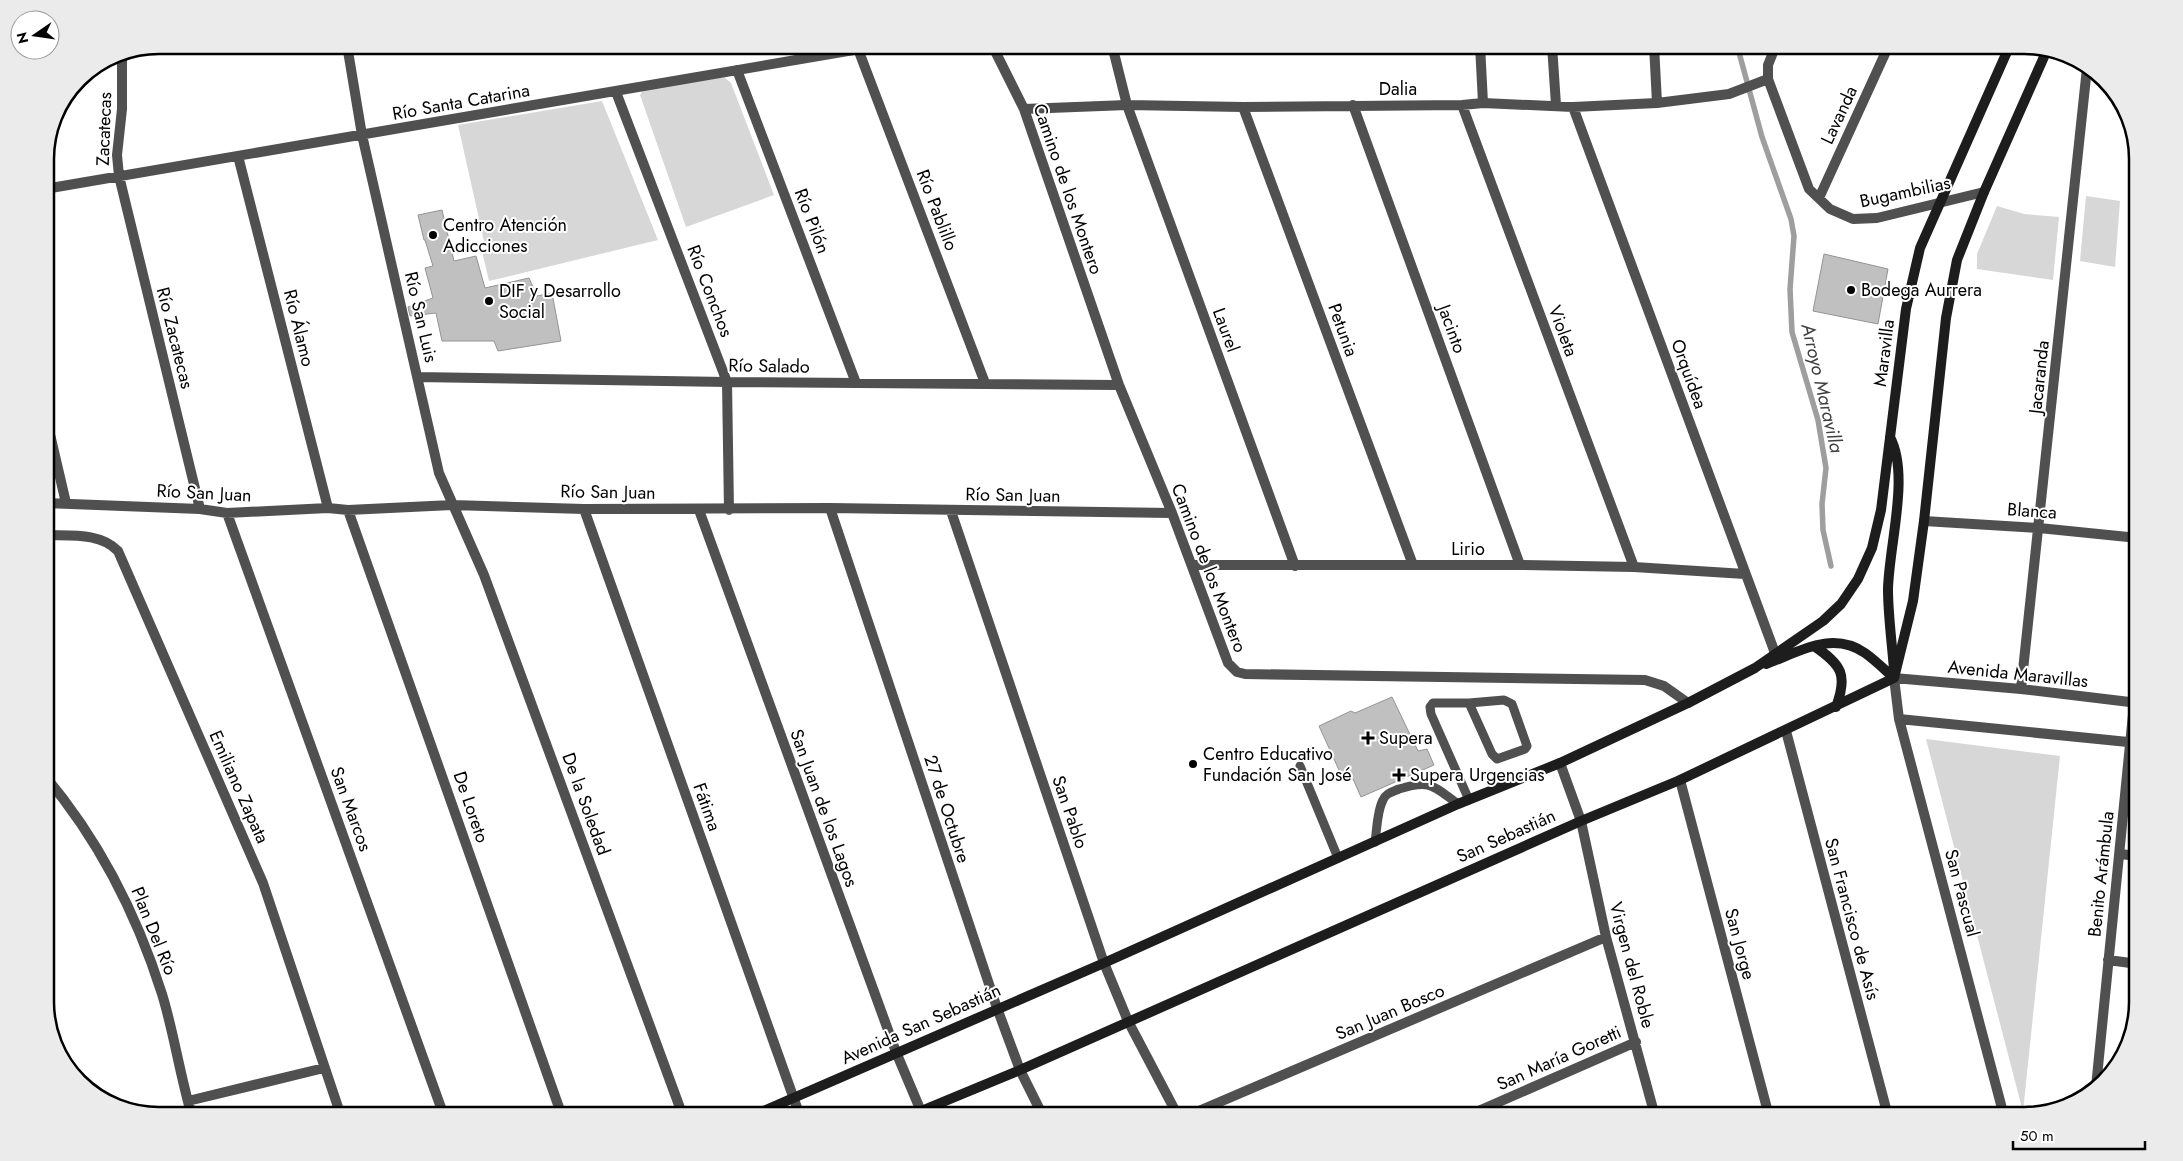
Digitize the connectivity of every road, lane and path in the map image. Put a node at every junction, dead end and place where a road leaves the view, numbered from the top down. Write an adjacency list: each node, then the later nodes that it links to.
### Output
1 (349, 54): 27 (street, Río San Luis)
2 (829, 54): 14 (street, Río Santa Catarina)
3 (860, 54): 37 (street, Río Pablillo)
4 (996, 54): 26 (street, Camino de los Montero)
5 (1114, 54): 20 (street, Laurel)
6 (1480, 54): 18 (street)
7 (1553, 54): 23 (street)
8 (1654, 54): 19 (street)
9 (1772, 54): 16 (street)
10 (1885, 54): 32 (street, Lavanda)
11 (2006, 54): 33 (main road, Maravilla)
12 (2044, 56): 31 (main road)
13 (122, 60): 29 (street, Zacatecas)
14 (737, 70): 17 (street, Río Santa Catarina); 36 (street, Río Pilón)
15 (2086, 75): 55 (street, Jacaranda)
16 (1764, 80): 19 (street, Dalia); 32 (street, Bugambilias)
17 (616, 92): 27 (street, Río Santa Catarina); 35 (street, Río Conchos)
18 (1483, 103): 22 (street, Dalia); 23 (street, Dalia)
19 (1657, 103): 25 (street, Dalia)
20 (1127, 105): 24 (street, Dalia); 26 (street, Dalia); 61 (street, Laurel)
21 (1353, 105): 22 (street, Dalia); 24 (street, Dalia); 60 (street, Jacinto)
22 (1462, 105): 62 (street, Violeta)
23 (1556, 105): 25 (street, Dalia)
24 (1243, 107): 59 (street, Petunia)
25 (1573, 107): 63 (street, Orquídea)
26 (1024, 109): 38 (street, Camino de los Montero)
27 (362, 135): 28 (street, Río Santa Catarina); 34 (street, Río San Luis)
28 (238, 156): 29 (street, Río Santa Catarina); 45 (street, Río Álamo)
29 (119, 176): 30 (street, Río Santa Catarina); 44 (street, Río Zacatecas)
30 (54, 187)
31 (1984, 192): 33 (street, Bugambilias); 54 (main road)
32 (1819, 198): 33 (street, Bugambilias)
33 (1939, 202): 39 (main road, Maravilla)
34 (417, 376): 35 (street, Río Salado); 43 (street, Río San Luis)
35 (727, 382): 36 (street, Río Salado); 50 (street, Río Conchos)
36 (856, 383): 37 (street, Río Salado)
37 (984, 383): 38 (street, Río Salado)
38 (1119, 384): 53 (street, Camino de los Montero)
39 (1890, 437): 65 (main road, Maravilla); 67 (main road)
40 (54, 452): 42 (street)
41 (54, 503): 42 (street, Río San Juan)
42 (66, 503): 44 (street, Río San Juan)
43 (452, 505): 47 (street, Río San Juan); 48 (street, Río San Juan); 105 (street, De la Soledad)
44 (200, 508): 52 (street, Río San Juan)
45 (328, 508): 48 (street, Río San Juan); 52 (street, Río San Juan)
46 (830, 508): 50 (street, Río San Juan); 51 (street, Río San Juan); 92 (street, 27 de Octubre)
47 (584, 509): 49 (street, Río San Juan); 99 (street, Fátima)
48 (348, 510): 104 (street, De Loreto)
49 (699, 510): 50 (street, Río San Juan); 95 (street, San Juan de los Lagos)
50 (729, 510)
51 (950, 510): 53 (street, Río San Juan); 90 (street, San Pablo)
52 (227, 513): 103 (street, San Marcos)
53 (1172, 513): 58 (street, Camino de los Montero)
54 (1924, 521): 55 (street, Blanca); 67 (main road)
55 (2039, 528): 57 (street, Blanca); 68 (street, Jacaranda)
56 (54, 536): 96 (street, Emiliano Zapata)
57 (2129, 537)
58 (1192, 565): 61 (street, Lirio); 71 (street, Camino de los Montero)
59 (1413, 565): 60 (street, Lirio); 61 (street, Lirio)
60 (1520, 565): 62 (street, Lirio)
61 (1295, 566)
62 (1634, 567): 63 (street, Lirio)
63 (1745, 574): 65 (street, Orquídea)
64 (1814, 646): 66 (main road); 67 (main road); 72 (main road)
65 (1775, 653): 66 (main road)
66 (1755, 668): 71 (main road)
67 (1894, 678): 68 (street, Avenida Maravillas); 72 (main road, San Sebastián); 73 (street, San Pascual)
68 (2021, 689): 69 (street, Avenida Maravillas)
69 (2129, 701)
70 (1469, 703): 70 (lane); 81 (lane)
71 (1688, 703): 76 (main road)
72 (1836, 707): 74 (main road, San Sebastián)
73 (1899, 719): 75 (street); 117 (street, San Pascual)
74 (1786, 731): 78 (main road, San Sebastián); 116 (street, San Francisco de Asís)
75 (2129, 742)
76 (1560, 763): 81 (main road); 83 (street, Virgen del Roble)
77 (1300, 766): 87 (lane)
78 (1680, 780): 83 (main road, San Sebastián); 115 (street, San Jorge)
79 (2129, 782): 85 (street, Benito Arámbula)
80 (54, 787): 100 (street, Plan Del Río)
81 (1469, 800): 82 (main road)
82 (1458, 804): 84 (main road); 84 (lane)
83 (1581, 821): 88 (street, Virgen del Roble); 93 (main road, San Sebastián)
84 (1374, 842): 87 (main road)
85 (2120, 854): 86 (street); 89 (street, Benito Arámbula)
86 (2129, 855)
87 (1338, 858): 90 (main road)
88 (1606, 937): 94 (street, Virgen del Roble); 112 (street, San Juan Bosco)
89 (2108, 960): 91 (street); 98 (street, Benito Arámbula)
90 (1104, 963): 92 (main road, Avenida San Sebastián); 93 (street, San Pablo)
91 (2129, 963)
92 (997, 1008): 95 (main road, Avenida San Sebastián); 97 (street, 27 de Octubre)
93 (1128, 1021): 97 (main road); 111 (street, San Pablo)
94 (1636, 1042): 113 (street, San María Goretti); 114 (street, Virgen del Roble)
95 (896, 1052): 99 (main road, Avenida San Sebastián); 108 (street, San Juan de los Lagos)
96 (324, 1068): 100 (street); 102 (street, Emiliano Zapata)
97 (1020, 1070): 109 (main road); 110 (street, 27 de Octubre)
98 (2099, 1075)
99 (794, 1098): 106 (main road, Avenida San Sebastián); 107 (street, Fátima)
100 (188, 1101): 101 (street, Plan Del Río)
101 (190, 1107)
102 (337, 1107)
103 (441, 1107)
104 (559, 1107)
105 (680, 1107)
106 (773, 1107)
107 (797, 1107)
108 (919, 1107)
109 (938, 1107)
110 (1038, 1107)
111 (1173, 1107)
112 (1208, 1107)
113 (1488, 1107)
114 (1653, 1107)
115 (1767, 1107)
116 (1886, 1107)
117 (2002, 1107)

